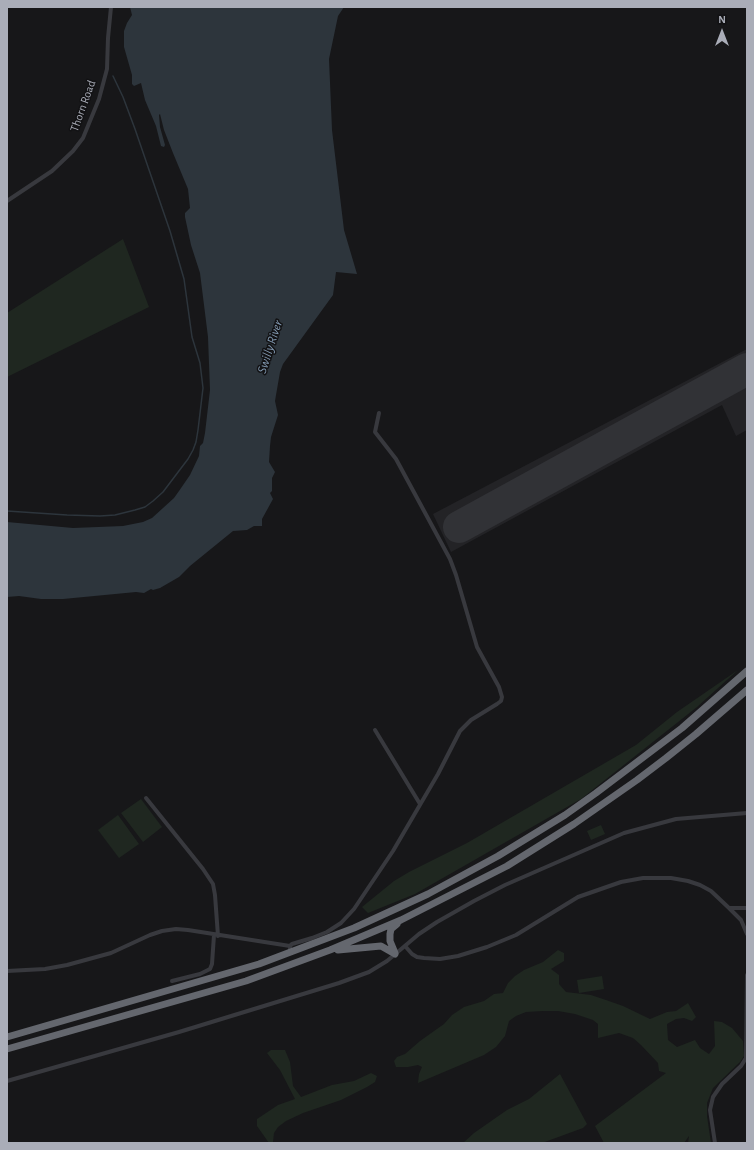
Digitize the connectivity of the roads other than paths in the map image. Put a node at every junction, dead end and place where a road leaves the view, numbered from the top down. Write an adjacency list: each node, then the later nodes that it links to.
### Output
1 (111, 7): 2 (street, Thorn Road)
2 (7, 201)
3 (379, 413): 8 (street)
4 (747, 671): 16 (highway)
5 (747, 690): 12 (highway)
6 (375, 730): 8 (street)
7 (146, 798): 14 (street)
8 (420, 804): 16 (street)
9 (747, 813): 15 (street)
10 (729, 908): 11 (street); 13 (street); 15 (street)
11 (747, 908)
12 (401, 920): 17 (highway); 18 (highway)
13 (747, 934)
14 (216, 935): 16 (street); 19 (street); 21 (street)
15 (405, 946): 18 (street)
16 (290, 949): 22 (highway)
17 (330, 950): 18 (highway); 23 (highway)
18 (395, 954): 24 (street)
19 (7, 971)
20 (747, 975): 25 (street)
21 (172, 981)
22 (7, 1037)
23 (7, 1049)
24 (7, 1081)
25 (715, 1143)

